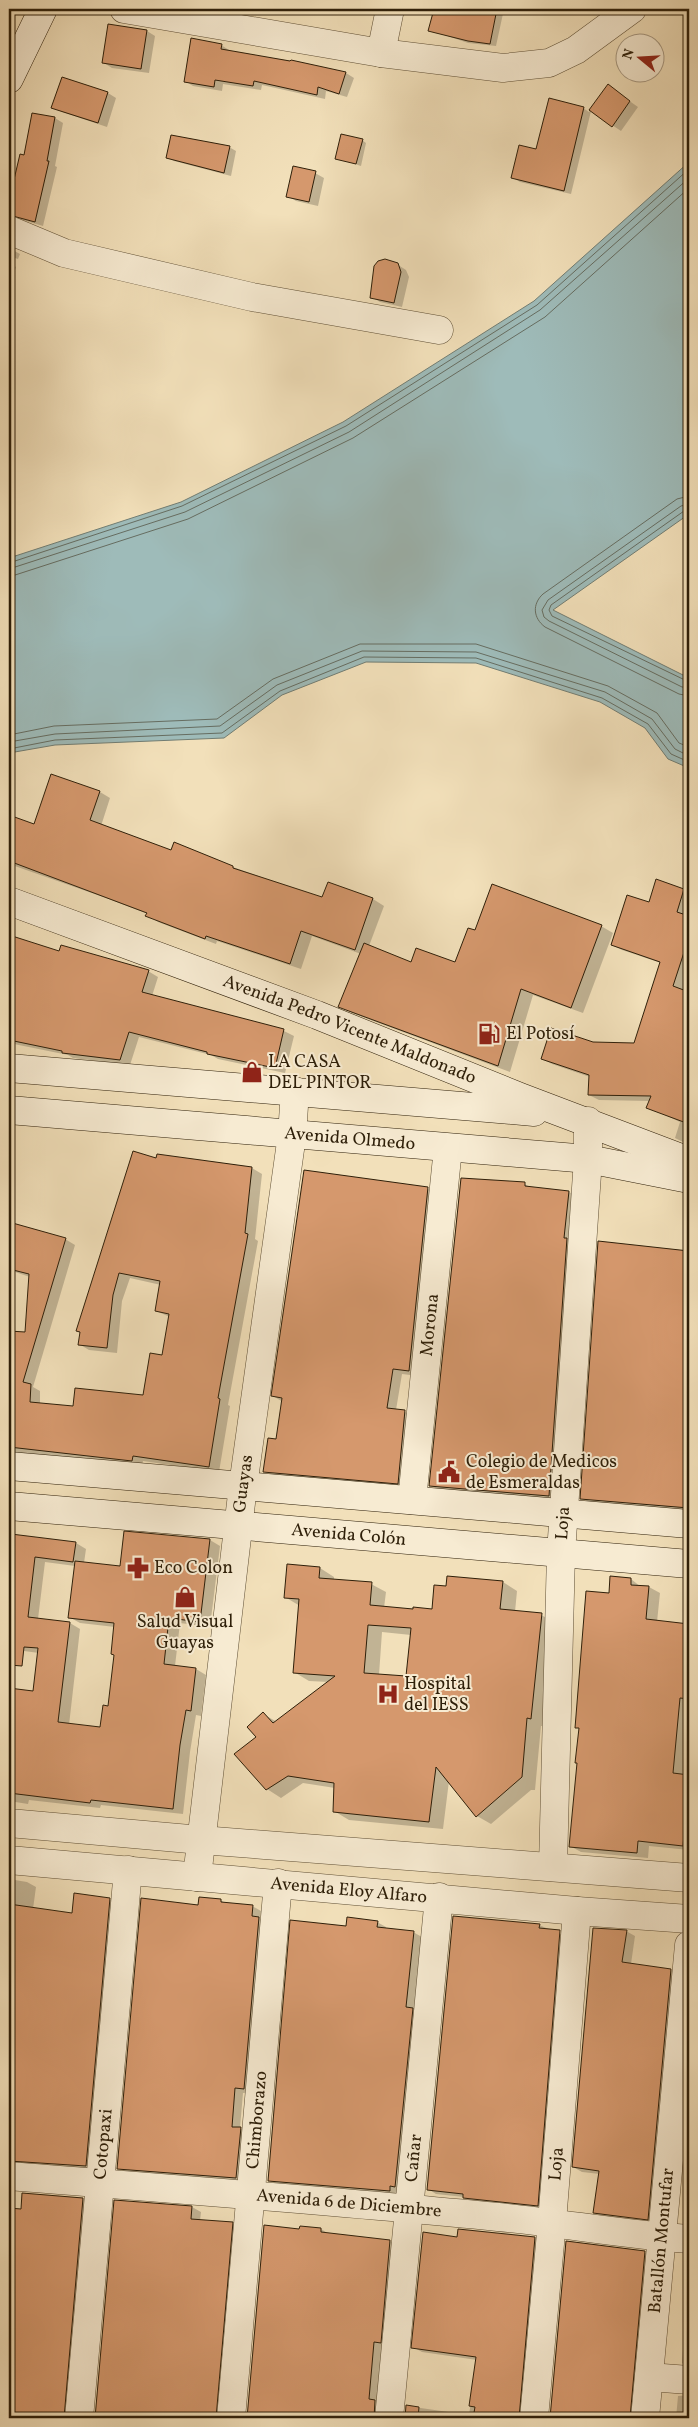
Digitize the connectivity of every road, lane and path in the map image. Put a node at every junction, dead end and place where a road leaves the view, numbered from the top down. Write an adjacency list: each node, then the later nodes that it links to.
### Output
1 (43, 9): 6 (street)
2 (124, 9): 5 (street)
3 (390, 9): 5 (street)
4 (632, 9): 5 (street)
5 (381, 53)
6 (9, 79)
7 (9, 230): 8 (street)
8 (439, 330)
9 (9, 901): 13 (street, Avenida Pedro Vicente Maldonado)
10 (9, 1068): 11 (street)
11 (295, 1092): 13 (street); 14 (street, Guayas)
12 (9, 1110): 14 (street, Avenida Olmedo)
13 (578, 1118): 16 (street, Loja); 17 (street, Avenida Pedro Vicente Maldonado)
14 (292, 1135): 15 (street, Avenida Olmedo); 20 (street, Guayas)
15 (448, 1148): 16 (street, Avenida Olmedo); 21 (street, Morona)
16 (588, 1159): 18 (street, Avenida Olmedo); 23 (street, Loja)
17 (689, 1161)
18 (689, 1179)
19 (9, 1466): 20 (street)
20 (243, 1486): 21 (street); 25 (street, Guayas)
21 (412, 1500): 23 (street)
22 (9, 1506): 25 (street, Avenida Colón)
23 (564, 1513): 24 (street); 26 (street, Loja)
24 (689, 1524)
25 (238, 1525): 26 (street, Avenida Colón); 29 (street, Guayas)
26 (561, 1553): 27 (street, Avenida Colón); 31 (street, Loja)
27 (689, 1564)
28 (9, 1823): 29 (street, Avenida Eloy Alfaro)
29 (201, 1840): 31 (street, Avenida Eloy Alfaro); 33 (street, Guayas)
30 (9, 1860): 32 (street, Avenida Eloy Alfaro)
31 (553, 1867): 34 (street, Avenida Eloy Alfaro)
32 (128, 1870): 33 (street, Avenida Eloy Alfaro); 41 (street, Cotopaxi)
33 (197, 1877): 35 (street, Avenida Eloy Alfaro)
34 (689, 1878)
35 (278, 1883): 36 (street, Avenida Eloy Alfaro); 42 (street, Chimborazo)
36 (439, 1897): 37 (street, Avenida Eloy Alfaro); 43 (street, Cañar)
37 (577, 1911): 38 (street, Avenida Eloy Alfaro); 44 (street, Loja)
38 (689, 1918)
39 (689, 1945): 45 (street, Batallón Montufar)
40 (9, 2176): 41 (street, Avenida 6 de Diciembre)
41 (100, 2183): 42 (street, Avenida 6 de Diciembre); 49 (street, Cotopaxi)
42 (249, 2195): 43 (street, Avenida 6 de Diciembre); 50 (street, Chimborazo)
43 (408, 2208): 44 (street, Avenida 6 de Diciembre); 51 (street, Cañar)
44 (552, 2222): 45 (street, Avenida 6 de Diciembre); 52 (street, Loja)
45 (660, 2237): 46 (street, Avenida 6 de Diciembre); 47 (street, Batallón Montufar)
46 (689, 2239)
47 (649, 2377): 48 (street); 53 (street, Batallón Montufar)
48 (689, 2380)
49 (79, 2418)
50 (231, 2418)
51 (389, 2418)
52 (534, 2418)
53 (645, 2418)

